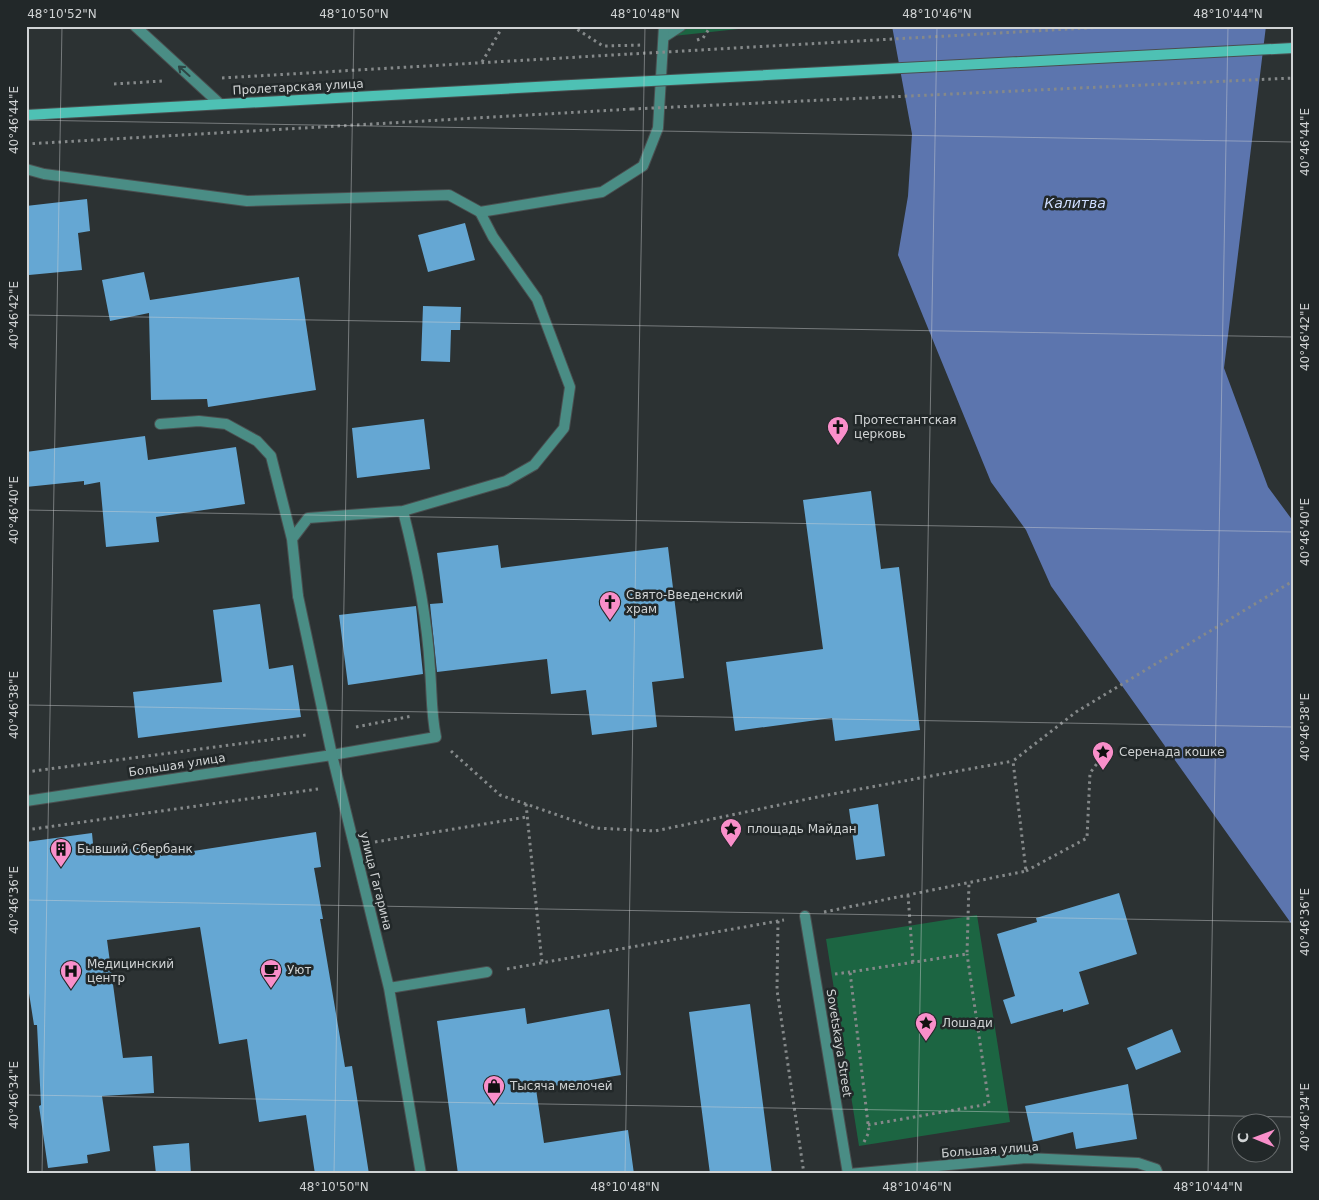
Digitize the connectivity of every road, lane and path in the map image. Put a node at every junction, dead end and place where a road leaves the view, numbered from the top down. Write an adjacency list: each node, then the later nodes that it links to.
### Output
1 (135, 26): 10 (street, one-way to 1)
2 (503, 26): 8 (path)
3 (664, 26): 6 (street)
4 (681, 26): 6 (street)
5 (1122, 26): 8 (path, bridge)
6 (664, 37): 16 (street)
7 (1293, 48): 12 (main road, Пролетарская улица, bridge)
8 (482, 62): 10 (path)
9 (1293, 78): 14 (path, bridge)
10 (193, 80): 11 (path); 12 (street)
11 (114, 84)
12 (220, 104): 13 (main road, Пролетарская улица)
13 (26, 114)
14 (26, 144)
15 (26, 169): 16 (street)
16 (480, 212): 18 (street)
17 (160, 424): 19 (street, улица Гагарина)
18 (403, 511): 19 (street); 21 (street)
19 (292, 539): 22 (street, улица Гагарина)
20 (1293, 581): 26 (path)
21 (431, 713): 22 (path); 23 (street)
22 (327, 732): 24 (street, улица Гагарина); 27 (path)
23 (436, 737): 24 (street, Большая улица); 32 (path)
24 (332, 755): 28 (street, улица Гагарина); 31 (street, Большая улица)
25 (1102, 758): 36 (path)
26 (1013, 760): 32 (path); 36 (path)
27 (26, 772)
28 (340, 786): 29 (path); 35 (street, улица Гагарина)
29 (317, 790): 30 (path); 34 (path)
30 (319, 798)
31 (26, 801)
32 (526, 804): 33 (path)
33 (527, 817): 35 (path); 42 (path)
34 (26, 830)
35 (354, 845): 45 (street, улица Гагарина)
36 (1026, 871): 37 (path)
37 (969, 883): 38 (path); 41 (path)
38 (908, 895): 39 (path); 43 (path)
39 (805, 916): 40 (path); 49 (street, Sovetskaya Street)
40 (778, 921): 42 (path); 48 (path)
41 (967, 954): 43 (path); 46 (path)
42 (542, 962): 44 (path)
43 (913, 963): 46 (path)
44 (488, 972): 45 (street)
45 (389, 988): 47 (street, улица Гагарина)
46 (868, 1125): 49 (path)
47 (421, 1174)
48 (804, 1174)
49 (849, 1174): 50 (street, Большая улица)
50 (1158, 1174)

